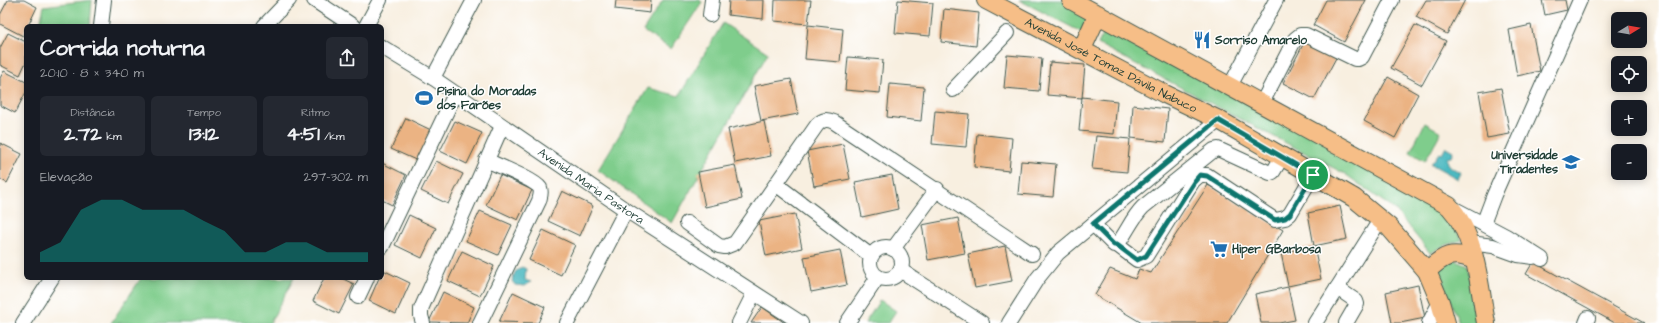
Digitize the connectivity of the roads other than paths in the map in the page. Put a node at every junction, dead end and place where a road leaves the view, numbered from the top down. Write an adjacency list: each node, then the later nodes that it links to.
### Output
1 (104, 0): 14 (street)
2 (289, 0): 15 (street)
3 (314, 0): 16 (street)
4 (380, 0): 17 (street)
5 (474, 0): 21 (street)
6 (712, 0): 13 (street)
7 (986, 0): 19 (main road, Avenida José Tomaz Dávila Nabuco)
8 (1072, 0): 12 (main road)
9 (1276, 0): 22 (street)
10 (1392, 0): 25 (street)
11 (1580, 0): 38 (street)
12 (1098, 14): 19 (main road); 22 (main road)
13 (710, 15)
14 (101, 24)
15 (266, 24)
16 (350, 24)
17 (367, 24)
18 (1008, 33): 23 (street)
19 (1082, 49): 26 (main road, Avenida José Tomaz Dávila Nabuco)
20 (384, 51): 21 (street, Avenida Maria Pastora)
21 (433, 78): 24 (street, Avenida Maria Pastora)
22 (1230, 86): 25 (main road)
23 (953, 90)
24 (456, 94): 27 (street, Avenida Maria Pastora); 39 (street)
25 (1262, 103): 33 (main road)
26 (1218, 120): 28 (main road, Avenida José Tomaz Dávila Nabuco); 36 (street)
27 (502, 126): 29 (street); 34 (street, Avenida Maria Pastora)
28 (1282, 157): 30 (main road, Avenida José Tomaz Dávila Nabuco); 40 (street)
29 (486, 160): 55 (street); 56 (street)
30 (1313, 175): 37 (main road, Avenida José Tomaz Dávila Nabuco); 40 (street)
31 (777, 185): 32 (street); 35 (street); 44 (street)
32 (937, 189): 41 (street); 43 (street)
33 (1449, 206): 38 (street); 42 (main road)
34 (626, 210): 51 (street, Avenida Maria Pastora); 57 (street)
35 (687, 223)
36 (1093, 224): 40 (street); 62 (street)
37 (1377, 224): 46 (main road, Avenida José Tomaz Dávila Nabuco); 50 (street)
38 (1483, 224): 42 (street)
39 (384, 243)
40 (1117, 245)
41 (893, 249): 44 (street); 45 (street)
42 (1472, 251): 46 (main road); 67 (main road)
43 (1032, 254)
44 (871, 256): 47 (street)
45 (900, 270): 47 (street); 61 (street)
46 (1427, 271): 53 (main road, Avenida José Tomaz Dávila Nabuco)
47 (878, 278): 60 (street)
48 (51, 280): 54 (street)
49 (366, 280): 52 (street)
50 (1336, 288): 63 (street); 64 (street)
51 (754, 293): 58 (street); 59 (street, Avenida Maria Pastora)
52 (358, 297)
53 (1440, 302): 65 (street); 66 (main road, Avenida José Tomaz Dávila Nabuco)
54 (23, 323)
55 (423, 323)
56 (480, 323)
57 (567, 323)
58 (739, 323)
59 (801, 323)
60 (847, 323)
61 (982, 323)
62 (1010, 323)
63 (1315, 323)
64 (1346, 323)
65 (1428, 323)
66 (1446, 323)
67 (1486, 323)

